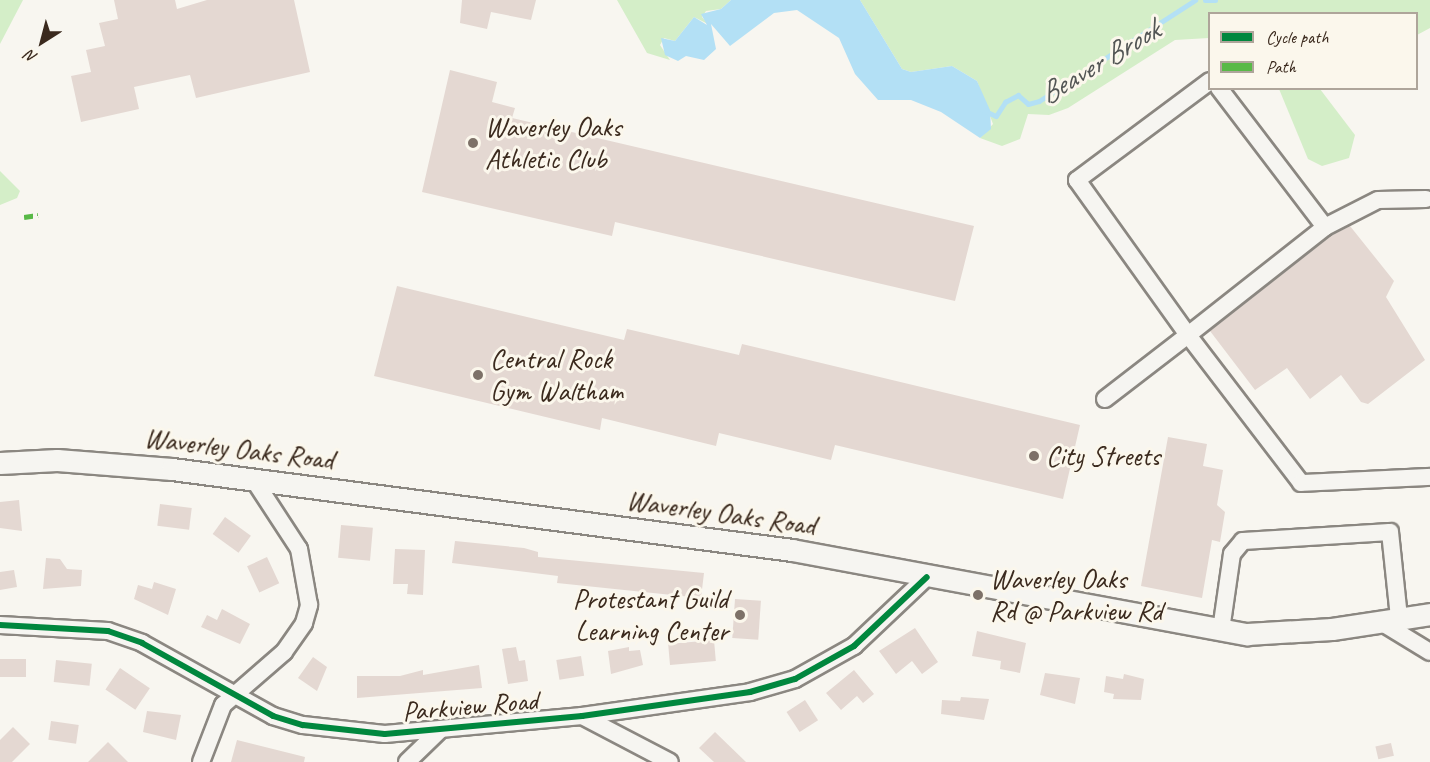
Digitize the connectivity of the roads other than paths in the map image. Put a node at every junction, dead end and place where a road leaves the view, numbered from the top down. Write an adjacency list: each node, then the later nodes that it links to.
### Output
1 (1208, 82): 5 (street)
2 (1221, 90): 4 (street)
3 (1429, 201): 4 (street)
4 (1324, 227): 5 (street)
5 (1188, 335): 6 (street); 8 (street)
6 (1105, 399)
7 (0, 464): 9 (main road, Waverley Oaks Road)
8 (1430, 477)
9 (254, 480): 10 (main road, Waverley Oaks Road); 16 (street)
10 (927, 577): 14 (main road, Waverley Oaks Road); 17 (street, Parkview Road)
11 (1430, 614): 12 (main road, Waverley Oaks Road)
12 (1390, 620): 14 (main road, Waverley Oaks Road); 14 (street); 15 (street)
13 (0, 625): 16 (street, Parkview Road)
14 (1221, 630)
15 (1430, 652)
16 (232, 695): 18 (street, Parkview Road); 19 (street)
17 (582, 716): 18 (street, Parkview Road); 21 (street)
18 (440, 730): 20 (street)
19 (201, 762)
20 (407, 762)
21 (670, 762)

